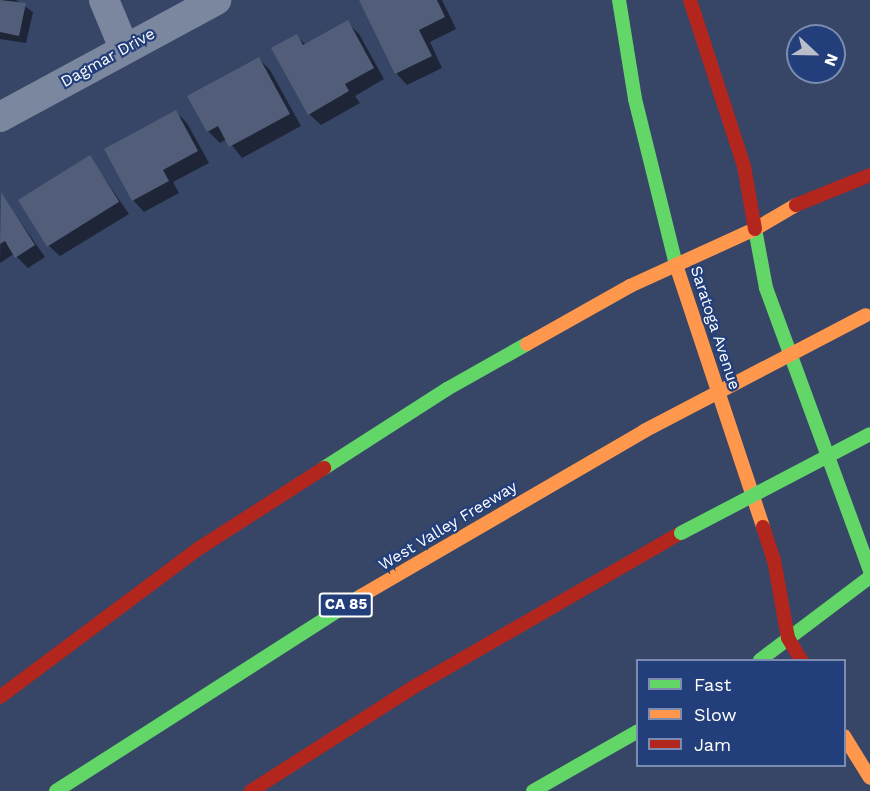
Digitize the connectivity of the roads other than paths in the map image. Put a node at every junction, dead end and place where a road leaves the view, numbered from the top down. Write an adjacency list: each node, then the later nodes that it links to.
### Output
1 (104, 0): 5 (street)
2 (216, 0): 5 (street, Dagmar Drive)
3 (619, 0): 9 (main road, Saratoga Avenue)
4 (690, 0): 8 (main road)
5 (124, 48): 6 (street, Dagmar Drive)
6 (0, 117)
7 (870, 175): 8 (main road)
8 (755, 229): 9 (main road); 12 (main road)
9 (676, 265): 14 (main road, Saratoga Avenue); 17 (main road)
10 (868, 314): 21 (main road, West Valley Freeway / CA 85, bridge)
11 (870, 434): 22 (main road, bridge)
12 (870, 570)
13 (870, 577): 14 (main road)
14 (788, 638): 15 (main road); 16 (main road, Saratoga Avenue)
15 (761, 659)
16 (800, 659)
17 (0, 697)
18 (636, 732): 23 (main road)
19 (846, 739): 20 (main road)
20 (870, 778)
21 (56, 791)
22 (250, 791)
23 (533, 791)

